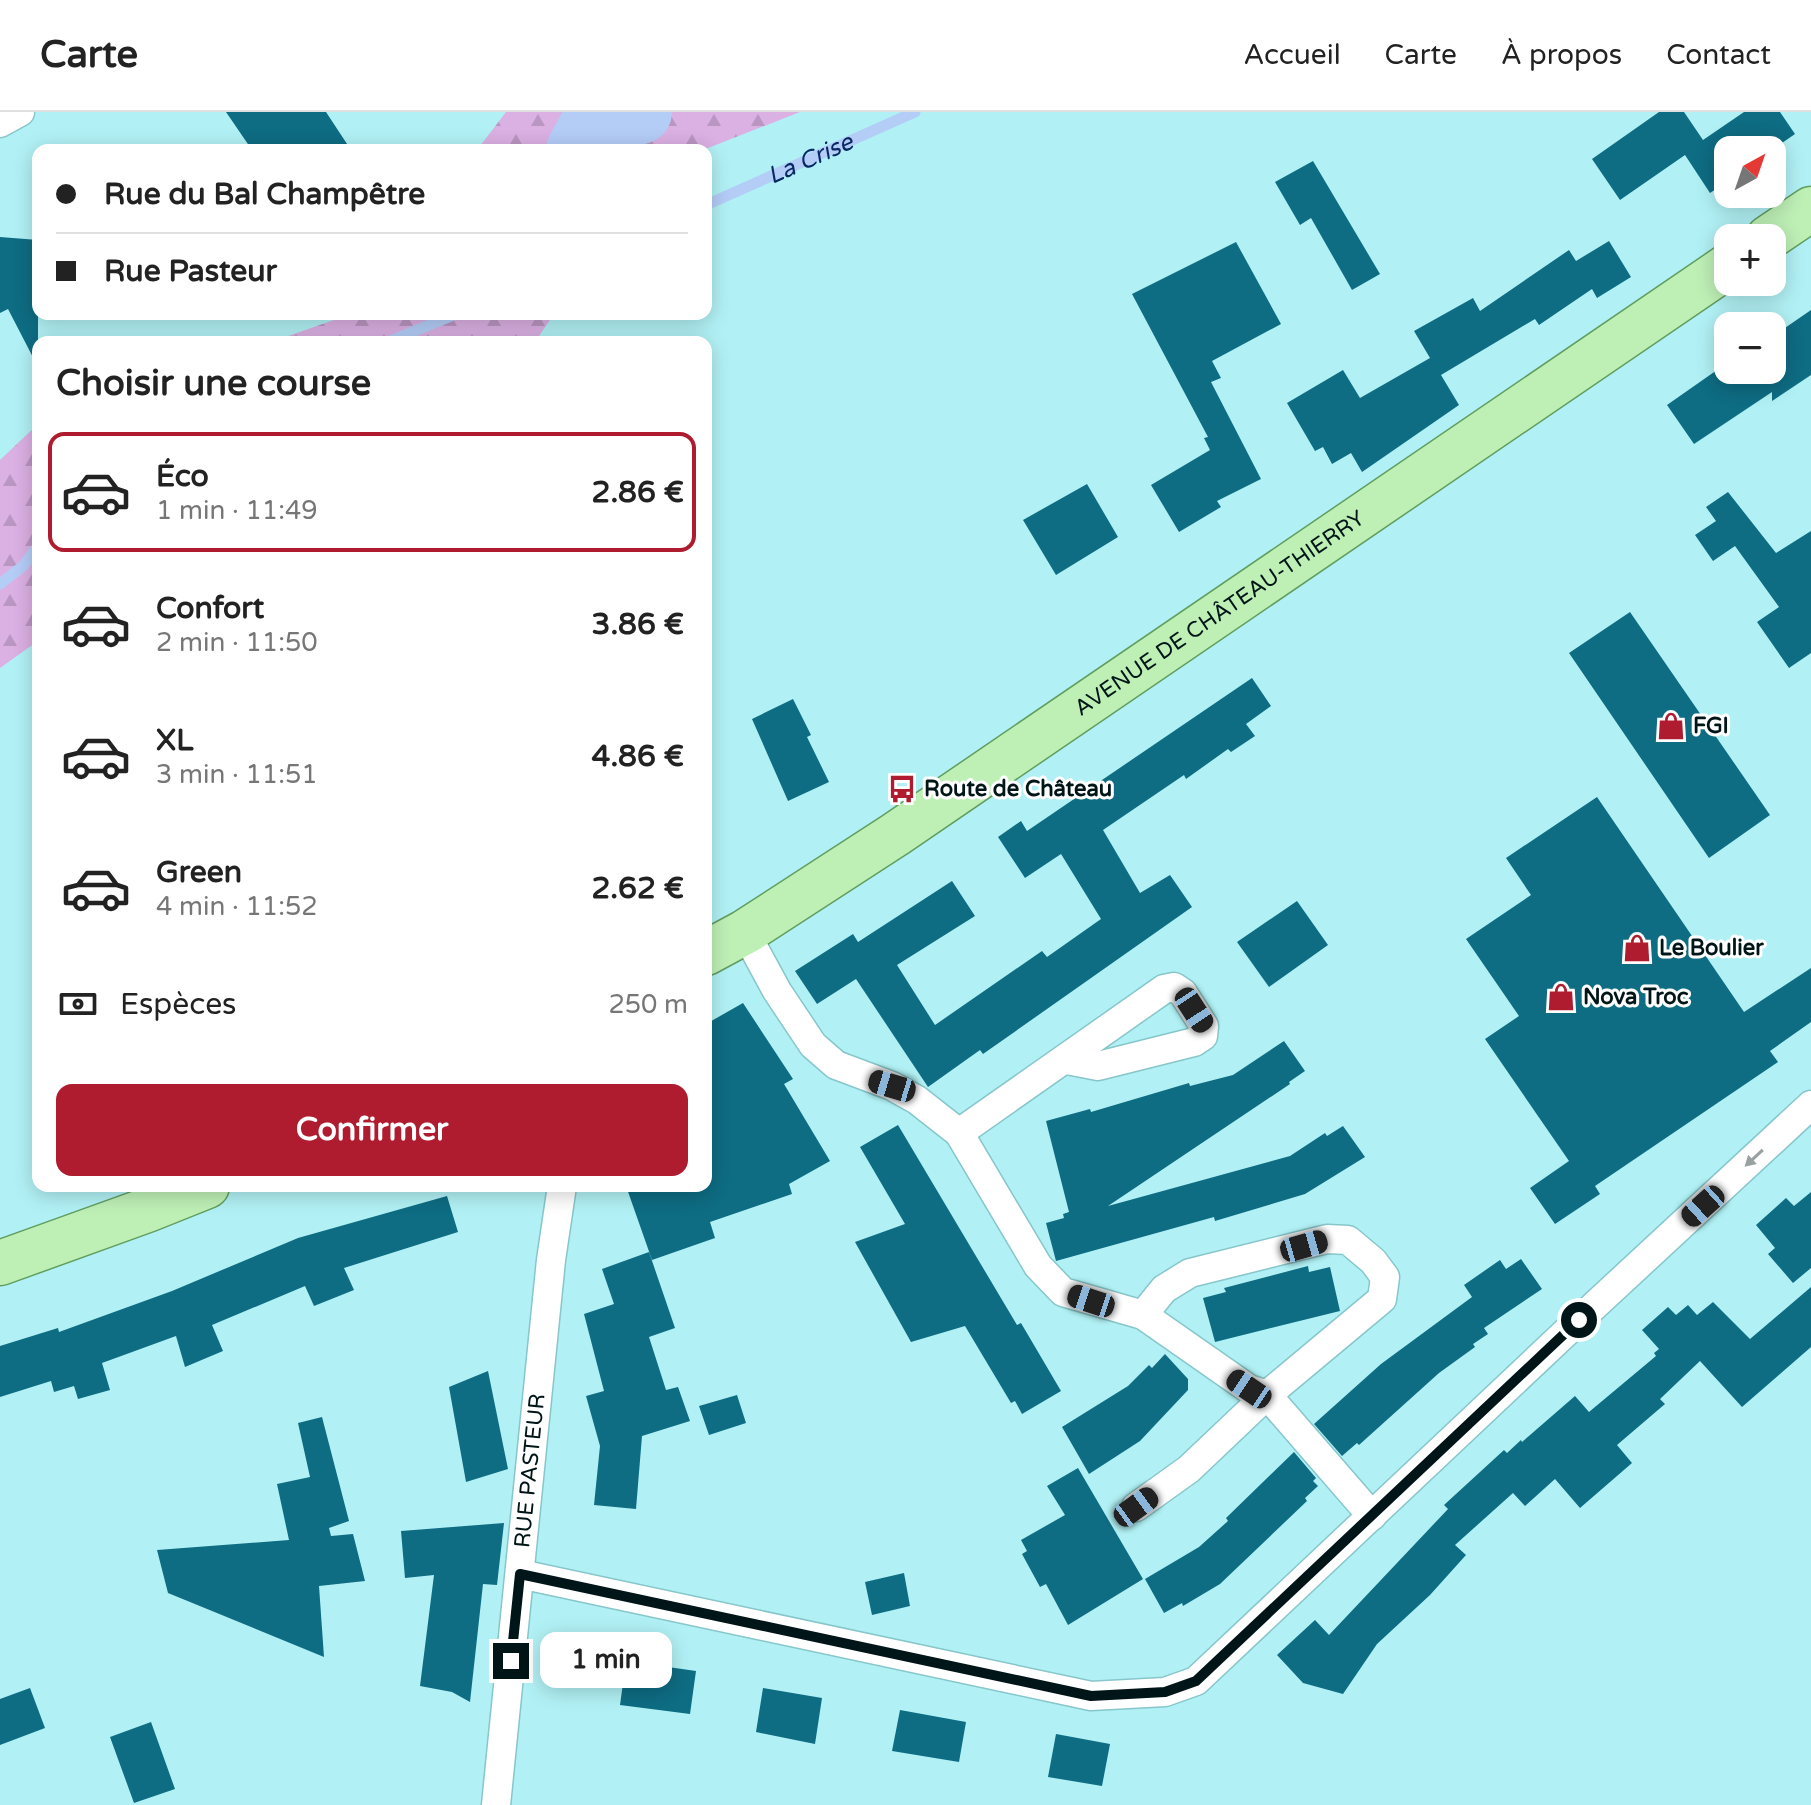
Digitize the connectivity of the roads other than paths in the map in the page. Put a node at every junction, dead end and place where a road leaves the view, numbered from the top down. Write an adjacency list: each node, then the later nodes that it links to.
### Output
1 (20, 112): 2 (street)
2 (0, 123)
3 (1811, 209): 4 (main road)
4 (1786, 226)
5 (1714, 276): 6 (main road, AVENUE DE CHÂTEAU-THIERRY)
6 (745, 932): 7 (main road, AVENUE DE CHÂTEAU-THIERRY); 10 (street)
7 (712, 950)
8 (1067, 1060): 10 (street)
9 (1811, 1105): 18 (street, one-way to 18)
10 (959, 1133): 15 (street)
11 (175, 1192): 13 (main road)
12 (561, 1192): 19 (street, RUE PASTEUR)
13 (143, 1198): 14 (main road)
14 (0, 1263)
15 (1143, 1315): 16 (street); 16 (street)
16 (1267, 1395): 17 (street); 18 (street)
17 (1136, 1507)
18 (1372, 1516): 19 (street)
19 (520, 1574): 20 (street, RUE PASTEUR)
20 (496, 1805)

